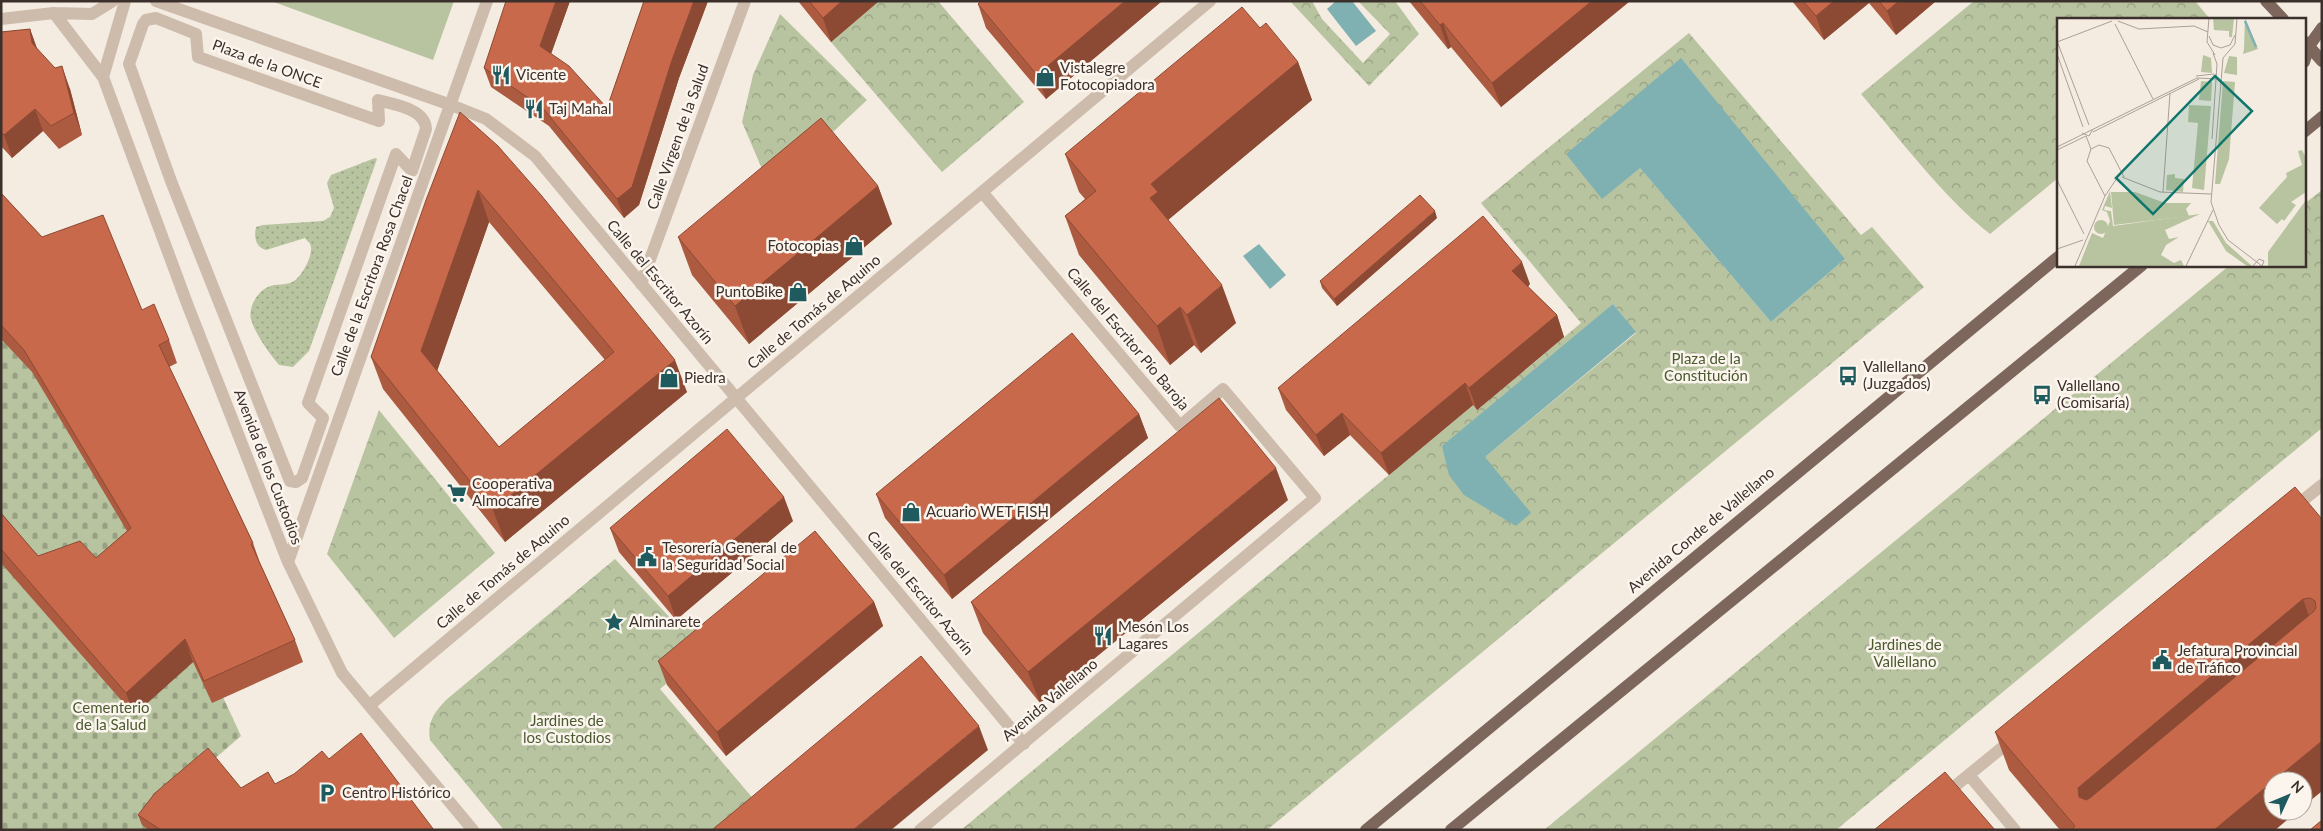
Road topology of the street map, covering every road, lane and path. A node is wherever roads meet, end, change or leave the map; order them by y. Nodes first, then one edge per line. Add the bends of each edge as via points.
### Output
1 (113, 1) edge
2 (125, 1) edge
3 (156, 1) edge
4 (487, 1) edge
5 (745, 1) edge
6 (1210, 1) edge
7 (2266, 1) edge
8 (54, 13) junction
9 (2282, 18) edge
10 (1, 19) edge
11 (2322, 28) edge
12 (2322, 35) edge
13 (2306, 46) edge
14 (2322, 52) edge
15 (2322, 61) edge
16 (103, 76) junction
17 (451, 105) junction
18 (2322, 118) edge
19 (2306, 130) edge
20 (982, 192) junction
21 (2057, 258) edge
22 (2129, 266) edge
23 (2141, 266) edge
24 (641, 284) junction
25 (2100, 300) junction
26 (736, 398) junction
27 (290, 481) joint
28 (2322, 485) edge
29 (1315, 498) joint
30 (2283, 517) edge
31 (288, 562) junction
32 (370, 705) junction
33 (2022, 730) edge
34 (1024, 744) junction
35 (1969, 774) junction
36 (1932, 805) edge
37 (473, 830) edge
38 (920, 830) edge
39 (1366, 830) edge
40 (1451, 830) edge
41 (2015, 830) edge

1 - 8 street via 92,14
2 - 16 street
3 - 17 street, Calle del Escritor Azorín
4 - 17 street, Calle de la Escritora Rosa Chacel
5 - 24 street, Calle Virgen de la Salud
6 - 20 street, Calle de Tomás de Aquino
7 - 9 main road
8 - 10 street
8 - 16 street, Avenida de los Custodios
11 - 13 main road
12 - 13 main road
13 - 14 main road
13 - 15 main road
16 - 31 street, Avenida de los Custodios
17 - 24 street, Calle del Escritor Azorín via 486,119 535,156
17 - 31 street, Calle de la Escritora Rosa Chacel
18 - 19 main road
20 - 26 street, Calle de Tomás de Aquino
20 - 29 street, Calle del Escritor Pío Baroja via 1180,426 1222,389
21 - 39 main road, Avenida Conde de Vallellano
22 - 25 main road
23 - 25 main road
24 - 26 street, Calle del Escritor Azorín
25 - 40 main road
26 - 32 street, Calle de Tomás de Aquino
26 - 34 street, Calle del Escritor Azorín
27 - 27 street, Plaza de la ONCE via 302,478 323,418 308,403 396,154 412,171 426,124 418,113 378,100 379,121 198,57 196,34 151,18 143,24 129,64 171,181
28 - 30 street
29 - 34 street, Avenida Vallellano
31 - 32 street, Avenida de los Custodios via 342,673
32 - 37 street, Avenida de los Custodios
33 - 35 street
34 - 38 street, Avenida Vallellano
35 - 36 street
35 - 41 street

